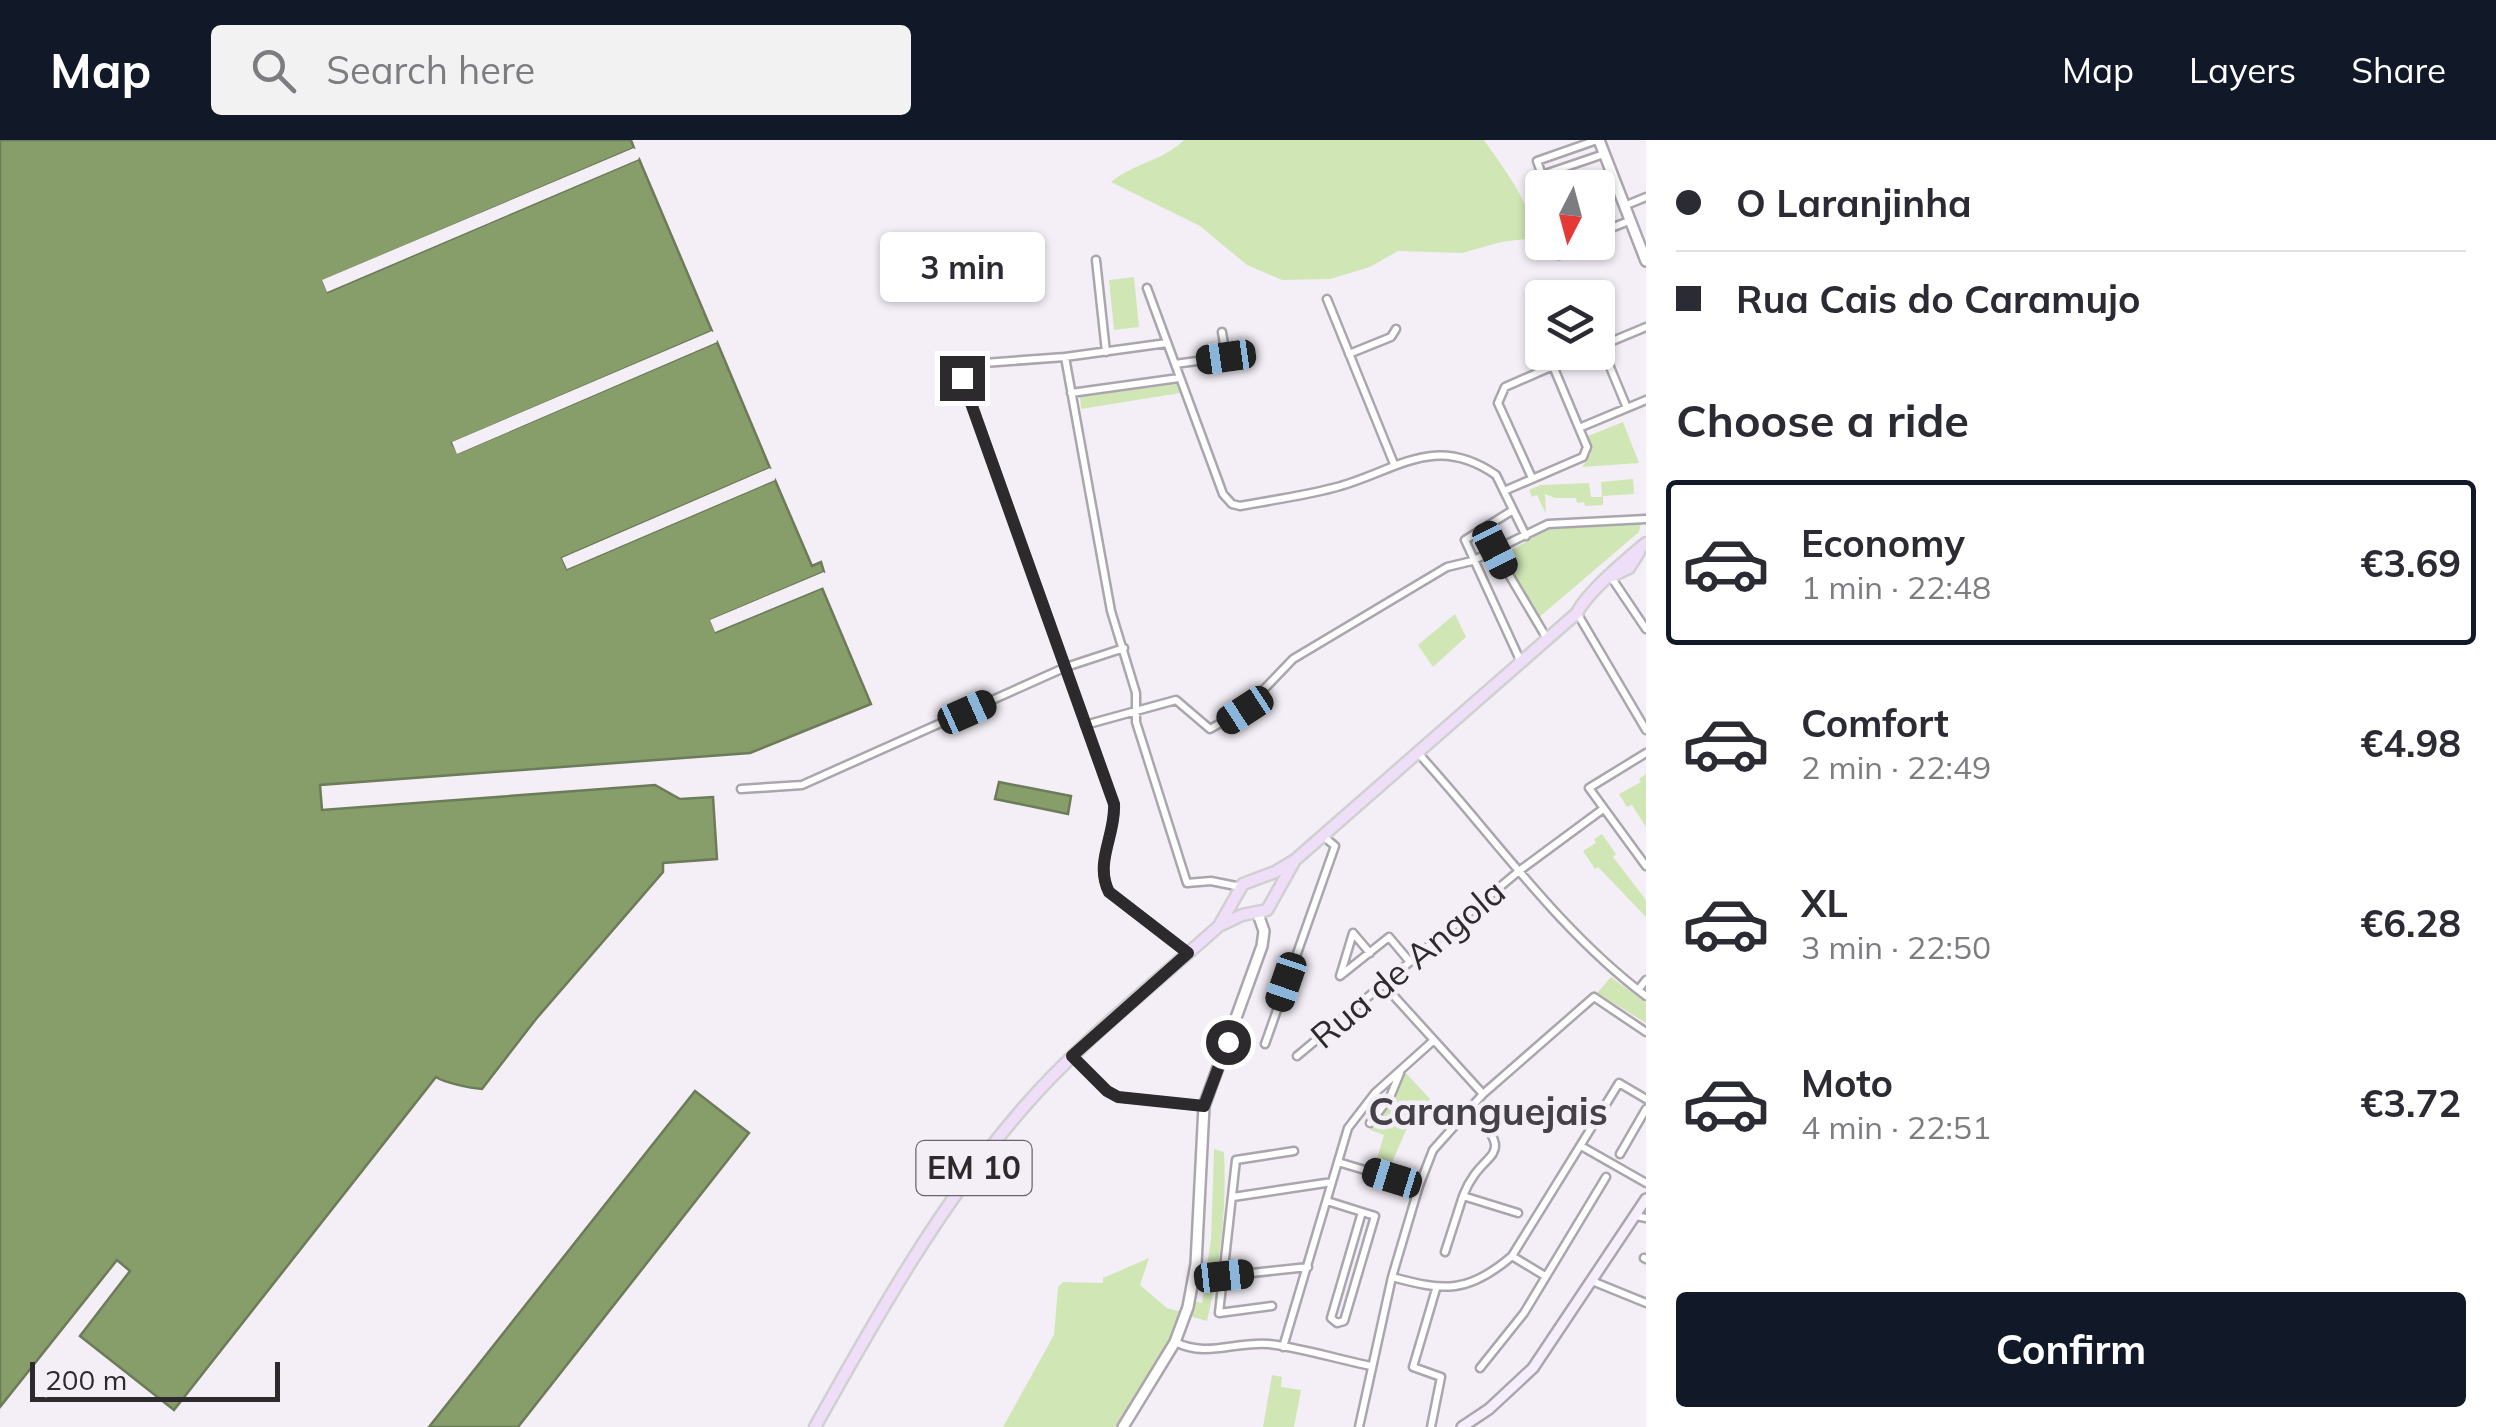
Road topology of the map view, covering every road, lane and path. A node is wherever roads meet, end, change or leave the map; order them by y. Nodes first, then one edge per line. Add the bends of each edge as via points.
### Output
1 (1598, 140) edge
2 (1604, 154) junction
3 (1646, 198) edge
4 (1624, 206) junction
5 (1630, 222) junction
6 (1615, 227) edge
7 (1645, 253) edge
8 (1096, 260) dead end
9 (1147, 288) dead end
10 (1327, 298) dead end
11 (1646, 326) edge
12 (1396, 329) dead end
13 (1222, 332) dead end
14 (1615, 338) edge
15 (1167, 343) junction
16 (1106, 352) junction
17 (1349, 354) junction
18 (1066, 358) junction
19 (1175, 364) junction
20 (1544, 370) edge
21 (1555, 370) edge
22 (1610, 370) edge
23 (1180, 378) junction
24 (1072, 393) junction
25 (1646, 400) edge
26 (1627, 408) junction
27 (1579, 428) junction
28 (1394, 464) junction
29 (1532, 478) junction
30 (1504, 491) junction
31 (1513, 510) junction
32 (1646, 520) edge
33 (1526, 536) junction
34 (1644, 544) edge
35 (1495, 550) junction
36 (1472, 561) junction
37 (1611, 577) junction
38 (1579, 606) junction
39 (1645, 624) edge
40 (1546, 637) junction
41 (1124, 648) junction
42 (1520, 660) junction
43 (1066, 667) junction
44 (1136, 711) junction
45 (1085, 724) junction
46 (1646, 730) edge
47 (1416, 752) junction
48 (1646, 753) edge
49 (740, 789) dead end
50 (1604, 808) junction
51 (1322, 836) junction
52 (1295, 860) junction
53 (1646, 866) edge
54 (1519, 871) junction
55 (1256, 879) junction
56 (1240, 889) junction
57 (1272, 903) junction
58 (1255, 914) junction
59 (1219, 926) junction
60 (1188, 953) junction
61 (1370, 953) junction
62 (1410, 962) junction
63 (1646, 980) edge
64 (1383, 984) junction
65 (1638, 990) junction
66 (1646, 996) edge
67 (1646, 1032) edge
68 (1434, 1040) junction
69 (1264, 1044) dead end
70 (1072, 1056) junction
71 (1296, 1056) dead end
72 (1401, 1070) junction
73 (1483, 1094) junction
74 (1646, 1099) edge
75 (1204, 1106) junction
76 (1471, 1108) junction
77 (1646, 1108) edge
78 (1370, 1123) dead end
79 (1581, 1146) junction
80 (1294, 1152) dead end
81 (1620, 1154) dead end
82 (1338, 1162) junction
83 (1606, 1177) dead end
84 (1332, 1182) junction
85 (1646, 1183) edge
86 (1419, 1186) junction
87 (1463, 1196) junction
88 (1233, 1198) junction
89 (1646, 1199) edge
90 (1327, 1201) junction
91 (1362, 1212) junction
92 (1518, 1213) dead end
93 (1641, 1217) edge
94 (1445, 1252) dead end
95 (1512, 1256) junction
96 (1308, 1267) junction
97 (1224, 1276) junction
98 (1545, 1276) junction
99 (1392, 1278) junction
100 (1592, 1281) junction
101 (1436, 1289) junction
102 (1646, 1302) edge
103 (1272, 1306) dead end
104 (1174, 1342) junction
105 (1283, 1348) junction
106 (1371, 1366) junction
107 (1480, 1368) dead end
108 (1466, 1426) edge
109 (815, 1427) edge
110 (1123, 1427) edge
111 (1359, 1427) edge
112 (1431, 1427) edge

1 - 2 street
1 - 2 street via 1537,162 1542,175
2 - 4 street
3 - 4 street
4 - 5 street
5 - 6 street
5 - 7 street
8 - 16 street
9 - 15 street
10 - 17 street
11 - 14 street
12 - 17 street
13 - 19 street via 1226,357
15 - 16 street
15 - 19 street
16 - 18 street
17 - 28 street
18 - 24 street
18 - 43 street via 962,368
19 - 23 street
20 - 29 street via 1504,387 1498,403
21 - 27 street
22 - 26 street
23 - 24 street
23 - 28 street via 1225,498 1234,506 1336,488
24 - 41 street via 1111,611
25 - 26 street
26 - 27 street
27 - 29 street via 1587,448 1583,457
28 - 30 street via 1448,455 1486,468
29 - 30 street
30 - 31 street
31 - 33 street
31 - 36 street via 1465,540
32 - 33 street via 1548,524
33 - 35 street
34 - 37 main road, EM 10 via 1628,568
35 - 36 street
35 - 40 street
36 - 42 street
36 - 44 street via 1447,567 1293,659 1245,710 1216,728 1210,730 1176,700
37 - 38 main road, EM 10
37 - 39 street
38 - 40 main road, EM 10
38 - 46 street
40 - 42 main road, EM 10
41 - 43 street
41 - 44 street
42 - 47 main road, EM 10
43 - 45 street
43 - 49 street via 802,785
44 - 45 street
44 - 56 street via 1187,883
45 - 60 street via 1114,804 1104,881 1109,892
47 - 51 main road, EM 10
47 - 54 street
48 - 50 street via 1589,788
50 - 53 street
50 - 54 street, Rua de Angola
51 - 52 main road, EM 10
51 - 69 street via 1335,846
52 - 55 main road, EM 10
52 - 57 main road, EM 10
54 - 62 street, Rua de Angola
54 - 65 street
55 - 56 main road, EM 10
55 - 57 main road via 1272,888
56 - 58 main road via 1242,906
56 - 59 main road, EM 10
57 - 58 main road, EM 10
58 - 59 main road, EM 10
58 - 75 street via 1264,930 1262,946
59 - 60 main road, EM 10
60 - 70 main road, EM 10
61 - 61 street via 1355,965 1340,976 1353,933
61 - 62 street via 1388,938
62 - 64 street, Rua de Angola
63 - 65 street
64 - 68 street
64 - 71 street, Rua de Angola
65 - 66 street
67 - 73 street via 1594,997
68 - 72 street
68 - 73 street
70 - 75 street via 1118,1097
70 - 109 main road, EM 10 via 950,1202
72 - 78 street
72 - 82 street via 1348,1128
73 - 76 street
74 - 79 street via 1619,1083
75 - 104 street via 1196,1264
76 - 86 street via 1434,1150
76 - 87 street via 1496,1146
77 - 81 street
79 - 85 street
79 - 95 street
80 - 88 street via 1236,1160
82 - 84 street
82 - 86 street
83 - 98 street
84 - 88 street
84 - 90 street
86 - 99 street
87 - 92 street
87 - 94 street
88 - 97 street
89 - 93 main road
90 - 91 street
90 - 96 street
91 - 91 street via 1331,1318 1337,1323 1344,1321 1375,1216
93 - 100 main road
95 - 98 street
95 - 101 street via 1475,1280
96 - 97 street
96 - 105 street
97 - 103 street via 1219,1313
98 - 107 street
99 - 101 street
99 - 106 street
100 - 102 street
100 - 108 main road via 1533,1368
101 - 112 street via 1414,1366 1440,1377
104 - 105 street via 1206,1351
104 - 110 street
105 - 106 street
106 - 111 street

